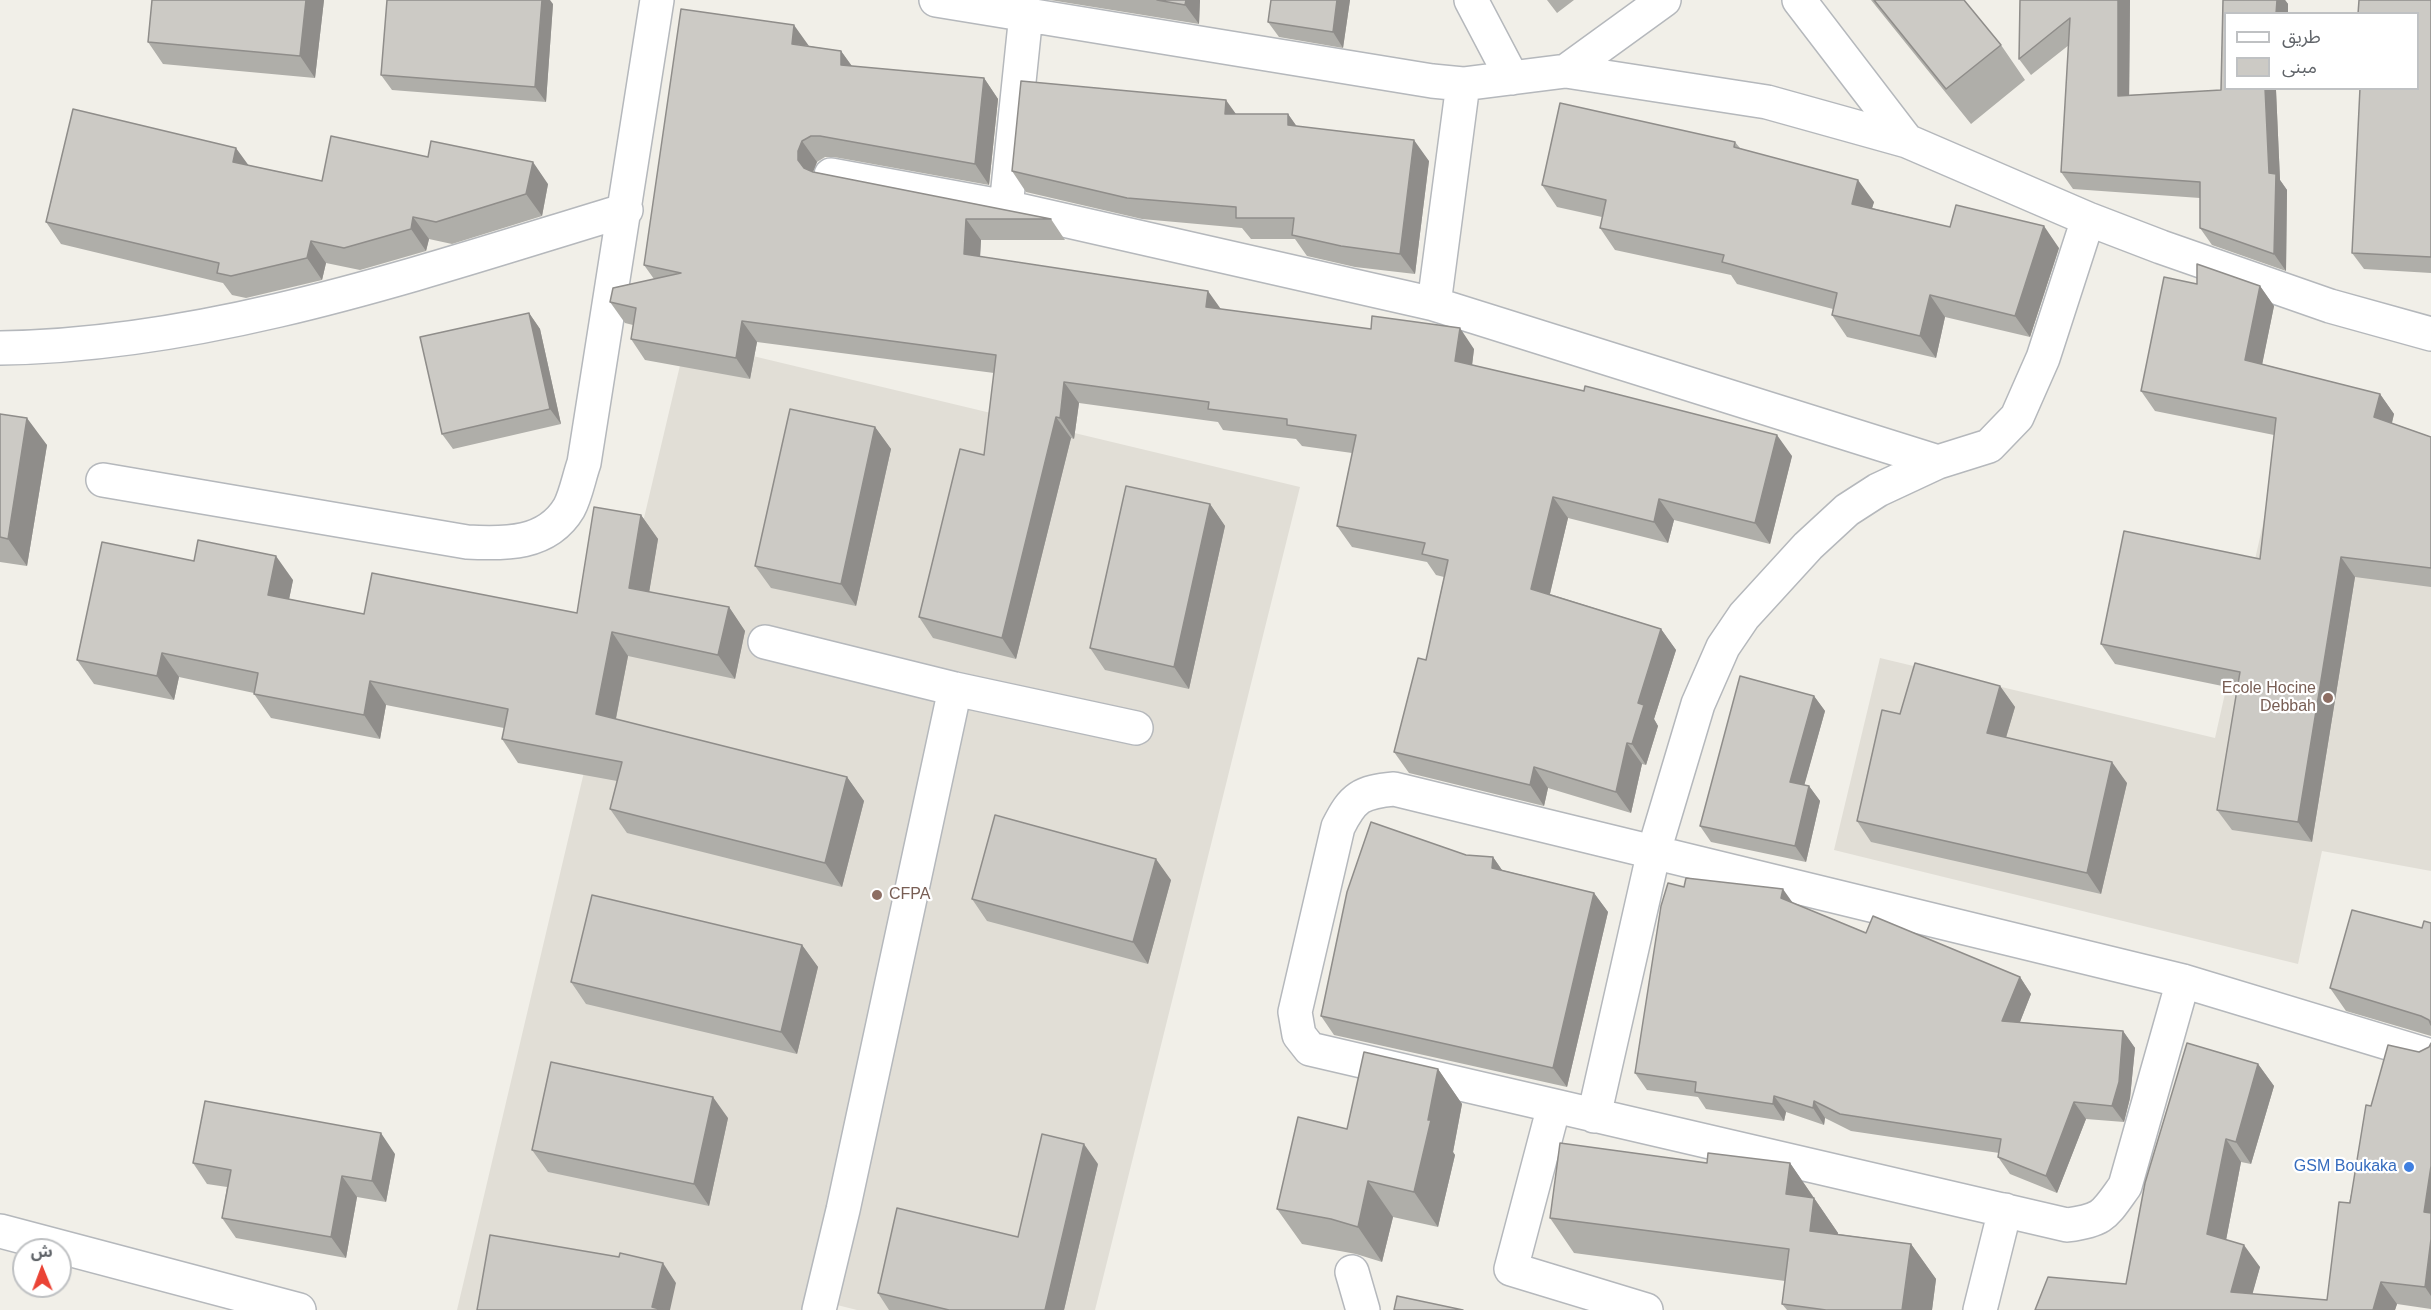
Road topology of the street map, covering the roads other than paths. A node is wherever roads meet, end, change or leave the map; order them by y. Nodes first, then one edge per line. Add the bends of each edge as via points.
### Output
1 (657, 0) edge
2 (936, 0) edge
3 (1471, 0) edge
4 (1664, 0) edge
5 (1799, 0) edge
6 (1026, 14) junction
7 (1566, 71) junction
8 (1512, 78) junction
9 (1463, 84) junction
10 (1907, 141) junction
11 (831, 175) edge
12 (1006, 207) junction
13 (626, 210) junction
14 (2088, 219) junction
15 (1434, 304) junction
16 (2431, 334) edge
17 (0, 348) edge
18 (1938, 462) junction
19 (103, 480) dead end
20 (765, 642) dead end
21 (955, 688) junction
22 (1136, 728) dead end
23 (1654, 851) junction
24 (2183, 981) junction
25 (2431, 1056) edge
26 (1554, 1106) junction
27 (1594, 1116) junction
28 (2005, 1210) junction
29 (0, 1230) edge
30 (1352, 1272) edge
31 (299, 1310) edge
32 (819, 1310) edge
33 (1363, 1310) edge
34 (1646, 1310) edge
35 (1980, 1310) edge

1 - 13 street
2 - 6 street
3 - 8 street
4 - 7 street
5 - 10 street
6 - 9 street
6 - 12 street
7 - 8 street
7 - 10 street via 1767,102
8 - 9 street
9 - 15 street
10 - 14 street
11 - 12 street
12 - 15 street
13 - 17 street via 407,276 238,318 157,335
13 - 19 street via 584,463 569,508 547,532 508,544 467,542
14 - 16 street via 2330,306
14 - 18 street via 2043,358 2017,417 1989,446
15 - 18 street
18 - 23 street via 1878,490 1847,510 1744,616 1724,647 1698,704
20 - 21 street
21 - 22 street
21 - 32 street
23 - 24 street
23 - 26 street via 1394,789 1368,791 1348,806 1338,827 1295,1012 1299,1035 1310,1049
23 - 27 street
24 - 25 street
24 - 28 street via 2125,1186 2108,1209 2093,1222 2067,1225
26 - 27 street
26 - 34 street via 1510,1269
27 - 28 street
28 - 35 street
29 - 31 street
30 - 33 street

